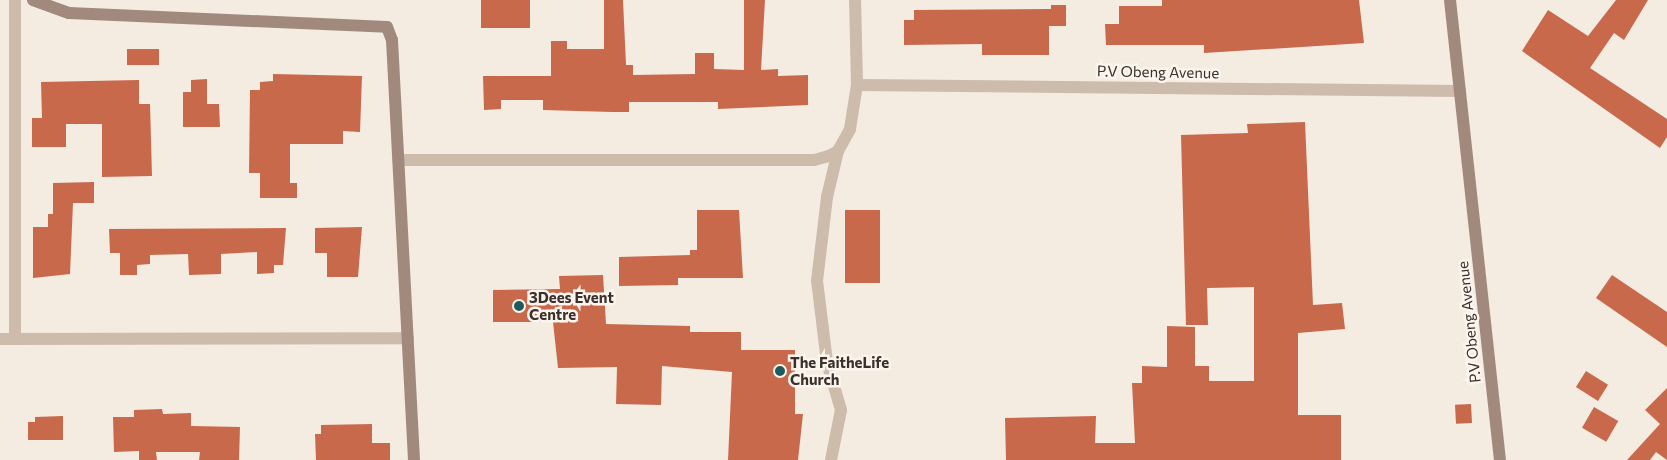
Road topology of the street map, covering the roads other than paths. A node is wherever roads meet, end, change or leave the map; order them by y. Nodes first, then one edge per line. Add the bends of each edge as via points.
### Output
1 (14, 0) edge
2 (33, 0) edge
3 (856, 0) edge
4 (1450, 0) edge
5 (857, 86) junction
6 (1460, 91) junction
7 (838, 151) junction
8 (398, 160) junction
9 (408, 338) junction
10 (0, 339) edge
11 (16, 339) junction
12 (414, 460) edge
13 (832, 460) edge
14 (1500, 460) edge

1 - 11 street
2 - 8 street via 69,13 379,23 387,27 392,40
3 - 5 street
4 - 6 street, P.V Obeng Avenue
5 - 6 street, P.V Obeng Avenue
5 - 7 street via 850,130
6 - 14 street, P.V Obeng Avenue
7 - 8 street via 814,160
7 - 13 street via 826,197 817,281 827,362 841,410
8 - 9 street
9 - 11 street
9 - 12 street
10 - 11 street

